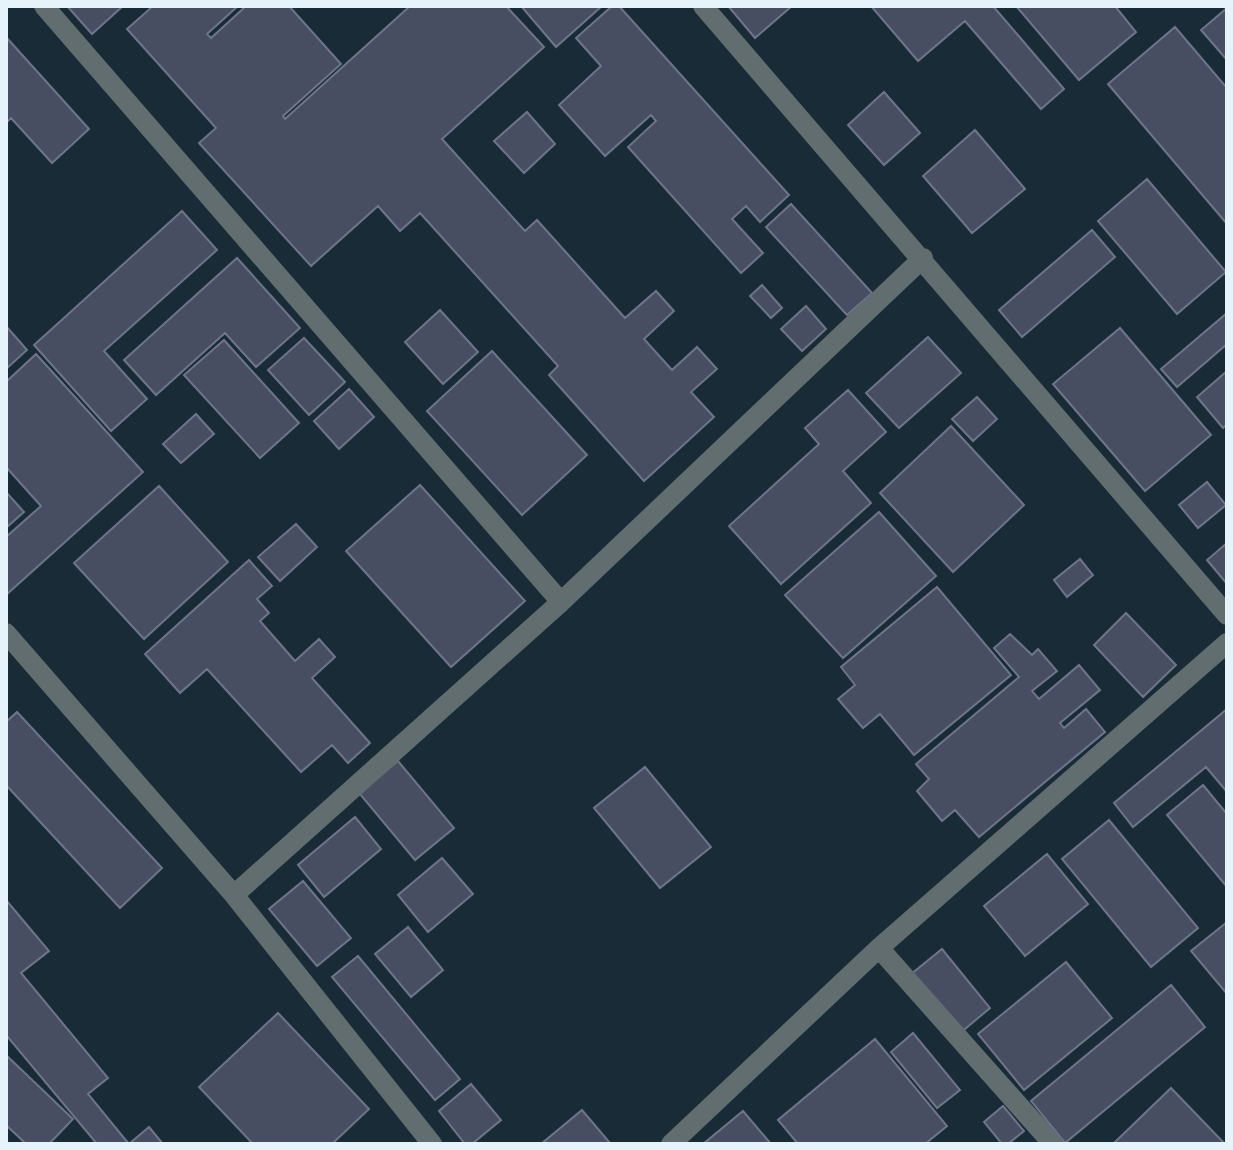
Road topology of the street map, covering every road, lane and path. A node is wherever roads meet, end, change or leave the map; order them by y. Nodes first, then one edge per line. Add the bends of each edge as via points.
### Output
1 (44, 6) edge
2 (703, 6) edge
3 (923, 258) junction
4 (561, 602) junction
5 (1227, 615) edge
6 (6, 633) edge
7 (1227, 643) edge
8 (234, 895) junction
9 (879, 948) junction
10 (432, 1144) edge
11 (671, 1144) edge
12 (1053, 1144) edge

1 - 4 street
2 - 3 street
3 - 4 street
3 - 5 street
4 - 8 street
6 - 8 street
7 - 9 street
8 - 10 street
9 - 11 street
9 - 12 street

